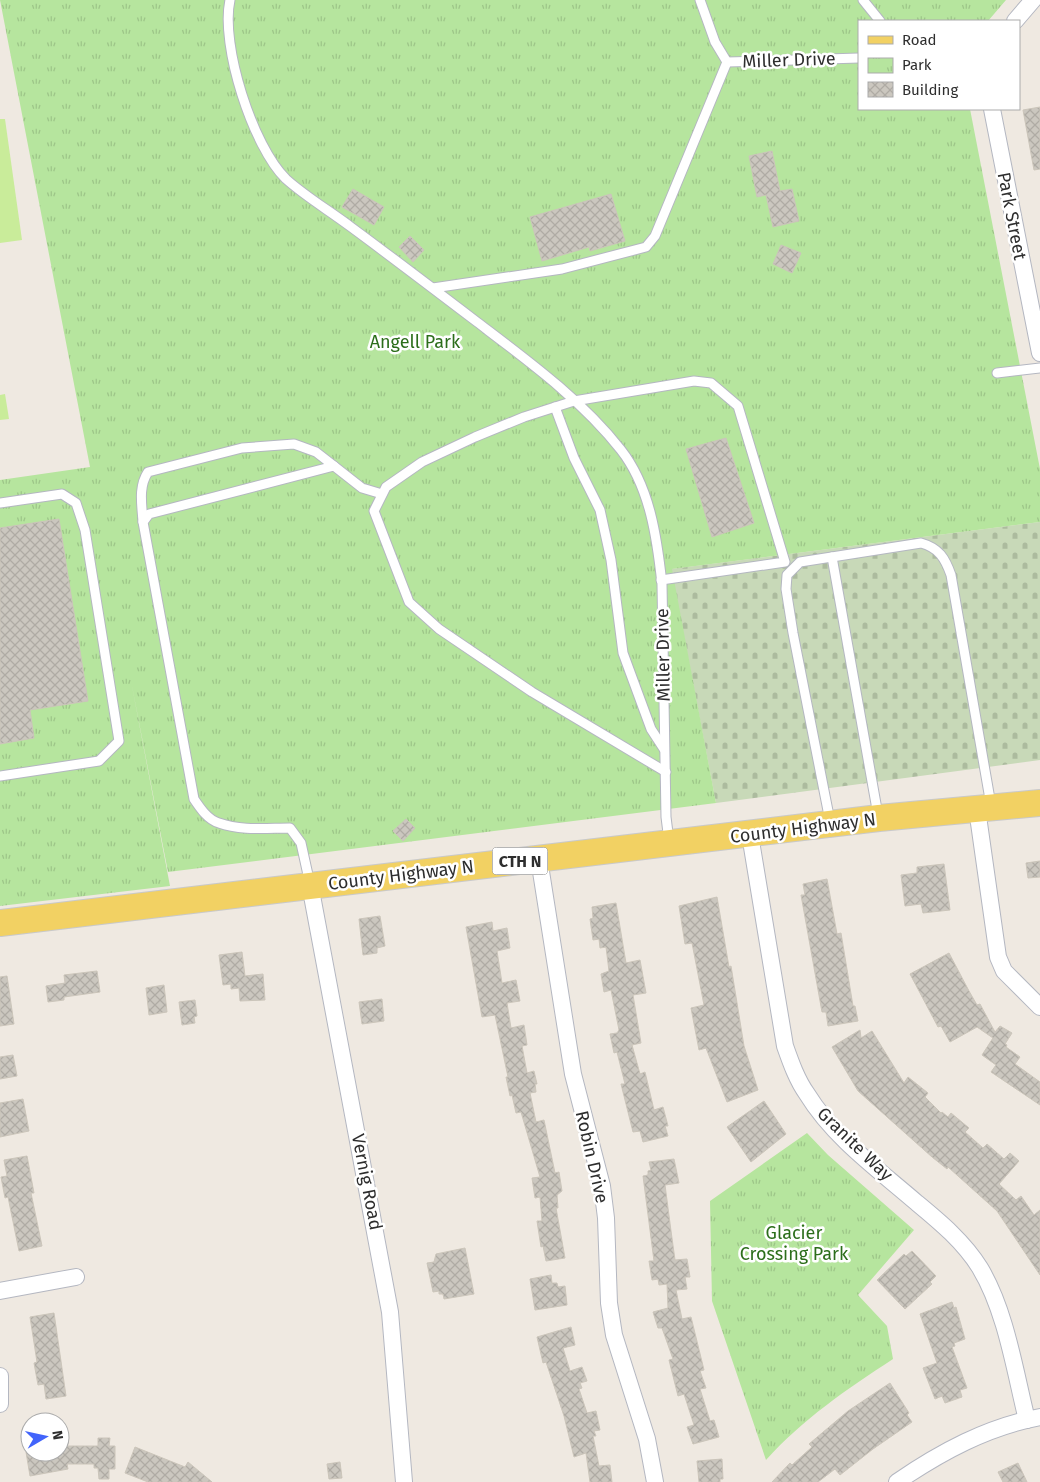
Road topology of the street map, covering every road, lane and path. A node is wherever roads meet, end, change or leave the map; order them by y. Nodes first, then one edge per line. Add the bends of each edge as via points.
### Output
1 (230, 0) edge
2 (700, 0) edge
3 (862, 0) edge
4 (1033, 0) edge
5 (879, 20) edge
6 (1016, 20) edge
7 (858, 58) edge
8 (727, 62) junction
9 (992, 110) edge
10 (433, 288) junction
11 (1040, 353) edge
12 (1040, 368) edge
13 (998, 373) dead end
14 (574, 401) junction
15 (555, 407) junction
16 (334, 466) junction
17 (382, 494) junction
18 (0, 502) edge
19 (143, 522) junction
20 (832, 557) junction
21 (661, 580) junction
22 (665, 749) junction
23 (666, 772) junction
24 (0, 776) edge
25 (1040, 804) edge
26 (984, 808) junction
27 (879, 818) junction
28 (831, 825) junction
29 (750, 835) junction
30 (670, 844) junction
31 (539, 859) junction
32 (310, 885) junction
33 (0, 922) edge
34 (1040, 1007) edge
35 (76, 1277) dead end
36 (0, 1291) edge
37 (0, 1376) edge
38 (0, 1404) edge
39 (1033, 1419) edge
40 (404, 1482) edge
41 (655, 1482) edge
42 (897, 1482) edge

1 - 10 lane, Miller Drive via 227,13 245,104 257,138 274,163 308,196
2 - 8 lane, Miller Drive via 715,42
3 - 5 lane
4 - 6 street
7 - 8 lane, Miller Drive
8 - 10 lane via 655,236 646,247 562,269
9 - 11 street, Park Street
10 - 14 lane, Miller Drive via 523,356
12 - 13 lane
14 - 15 lane
14 - 21 lane, Miller Drive via 621,450 642,486 660,558
14 - 21 lane via 694,381 711,383 738,406 785,562
15 - 17 lane via 475,437 422,462 386,487
15 - 22 lane via 574,458 600,510 611,560 623,653 651,729
16 - 17 lane via 362,488
16 - 19 lane via 149,514
16 - 19 lane via 316,452 294,444 242,448 148,472 141,493
17 - 23 lane via 374,510 410,602 439,629 532,692
18 - 24 lane via 62,494 76,503 85,530 119,741 99,761
19 - 32 lane via 194,799 204,814 218,823 248,828 290,828 301,843
20 - 26 lane via 921,543 939,550 951,575
20 - 27 lane
20 - 28 lane via 800,562 787,575 786,589
21 - 22 lane, Miller Drive
22 - 23 lane, Miller Drive
23 - 30 lane, Miller Drive
25 - 26 main road, County Highway N / CTH N
26 - 27 main road, County Highway N / CTH N
26 - 34 street via 998,957 1004,971
27 - 28 main road, County Highway N / CTH N
28 - 29 main road, County Highway N / CTH N
29 - 30 main road, County Highway N / CTH N
29 - 39 street, Granite Way via 785,1046 795,1072 806,1094 835,1130 943,1225 980,1269 1001,1318
30 - 31 main road, County Highway N / CTH N
31 - 32 main road, County Highway N / CTH N
31 - 41 street, Robin Drive via 573,1074 602,1186 614,1335 647,1439
32 - 33 main road, County Highway N / CTH N
32 - 40 street, Vernig Road via 390,1312
35 - 36 street
37 - 38 street
39 - 42 street via 1008,1424 956,1446

